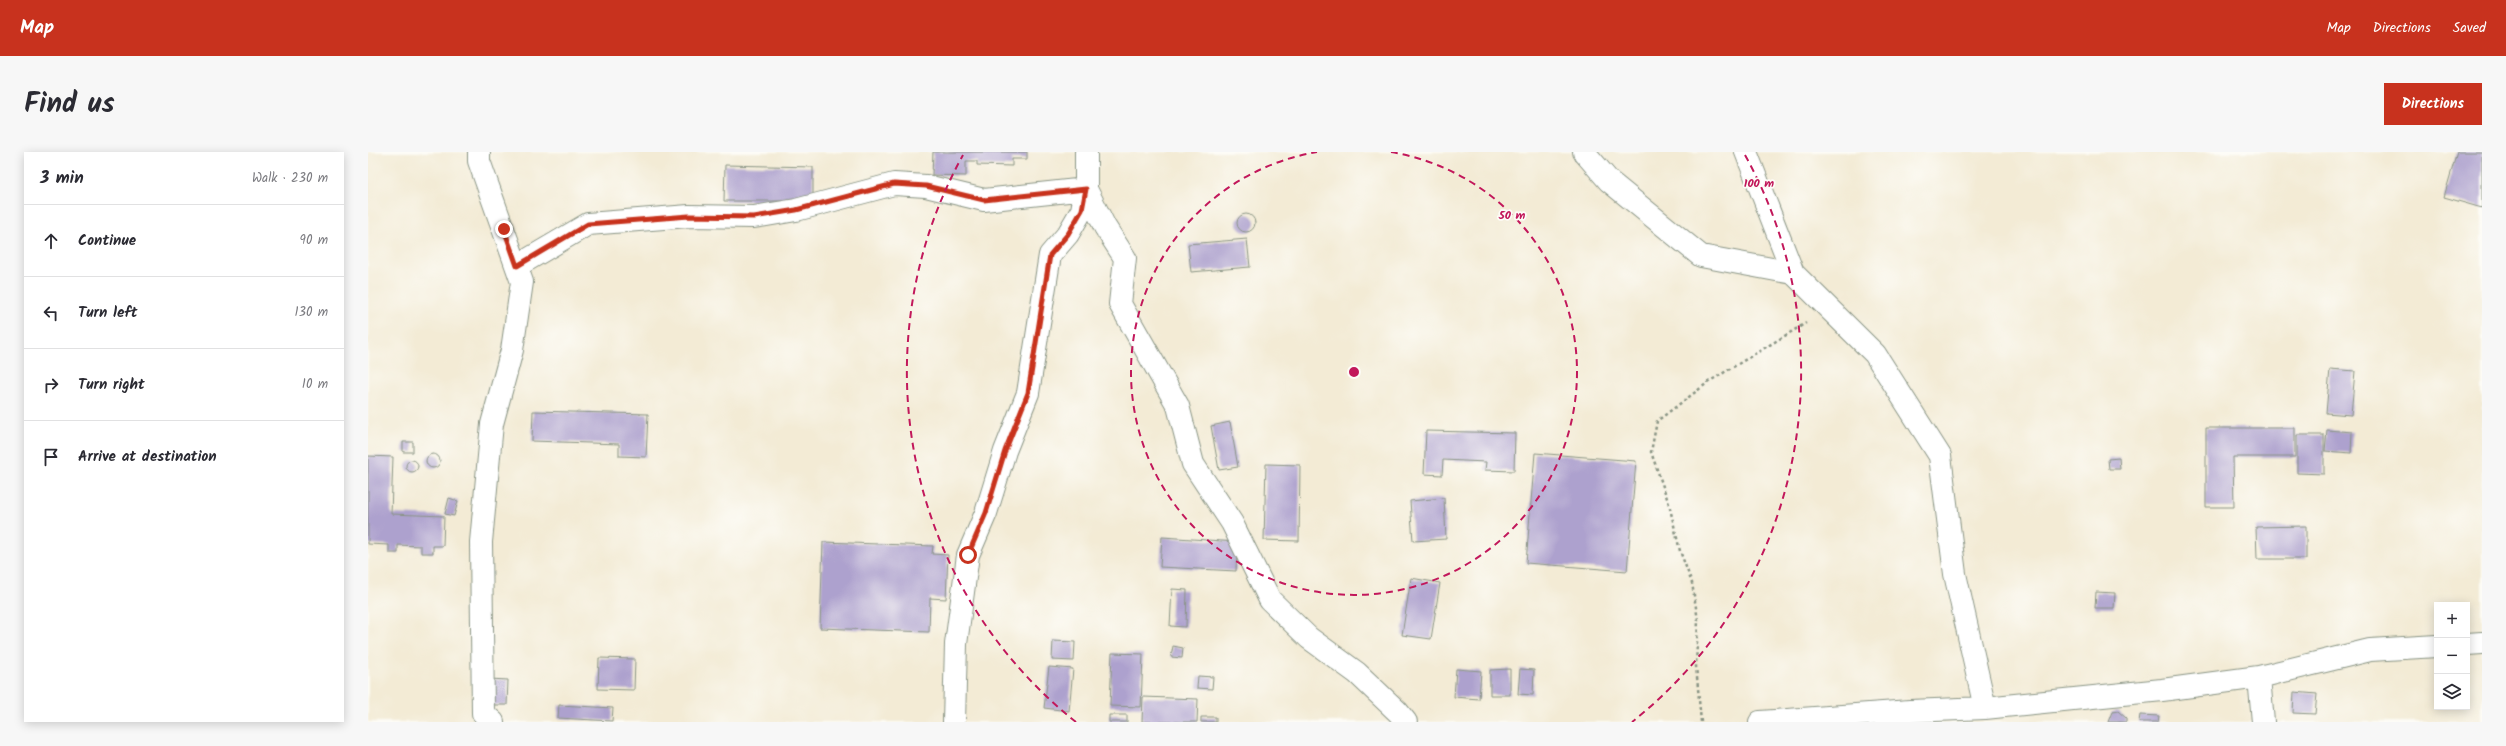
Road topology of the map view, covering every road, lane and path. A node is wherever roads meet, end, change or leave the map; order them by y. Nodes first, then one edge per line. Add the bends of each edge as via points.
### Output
1 (479, 152) edge
2 (1086, 152) edge
3 (1584, 152) edge
4 (1746, 152) edge
5 (1086, 189) junction
6 (517, 266) junction
7 (1793, 273) junction
8 (1828, 308) junction
9 (2482, 643) edge
10 (2470, 644) edge
11 (2434, 646) edge
12 (2259, 677) junction
13 (1985, 708) junction
14 (493, 722) edge
15 (954, 722) edge
16 (1406, 722) edge
17 (1701, 722) edge
18 (1760, 722) edge
19 (2263, 722) edge

1 - 6 street via 479,161
2 - 5 street
3 - 7 street via 1609,181 1701,256
4 - 7 street
5 - 6 street via 984,200 926,186 894,184 796,210 754,217 689,216 588,224
5 - 15 street via 1082,210 1068,234 1050,255 1028,393 1005,451 986,513 968,555 956,644
5 - 16 street via 1105,227 1125,258 1120,304 1178,406 1193,464 1232,523 1270,600 1309,638 1357,673
6 - 14 street via 522,282 512,350 492,424 481,542 483,713
7 - 8 street
8 - 13 street via 1875,354 1940,456 1955,574
8 - 17 path via 1710,381 1657,421 1651,452 1692,583 1698,620 1696,666
9 - 10 street
11 - 12 street via 2370,650
12 - 13 street via 2162,690
12 - 19 street
13 - 18 street

